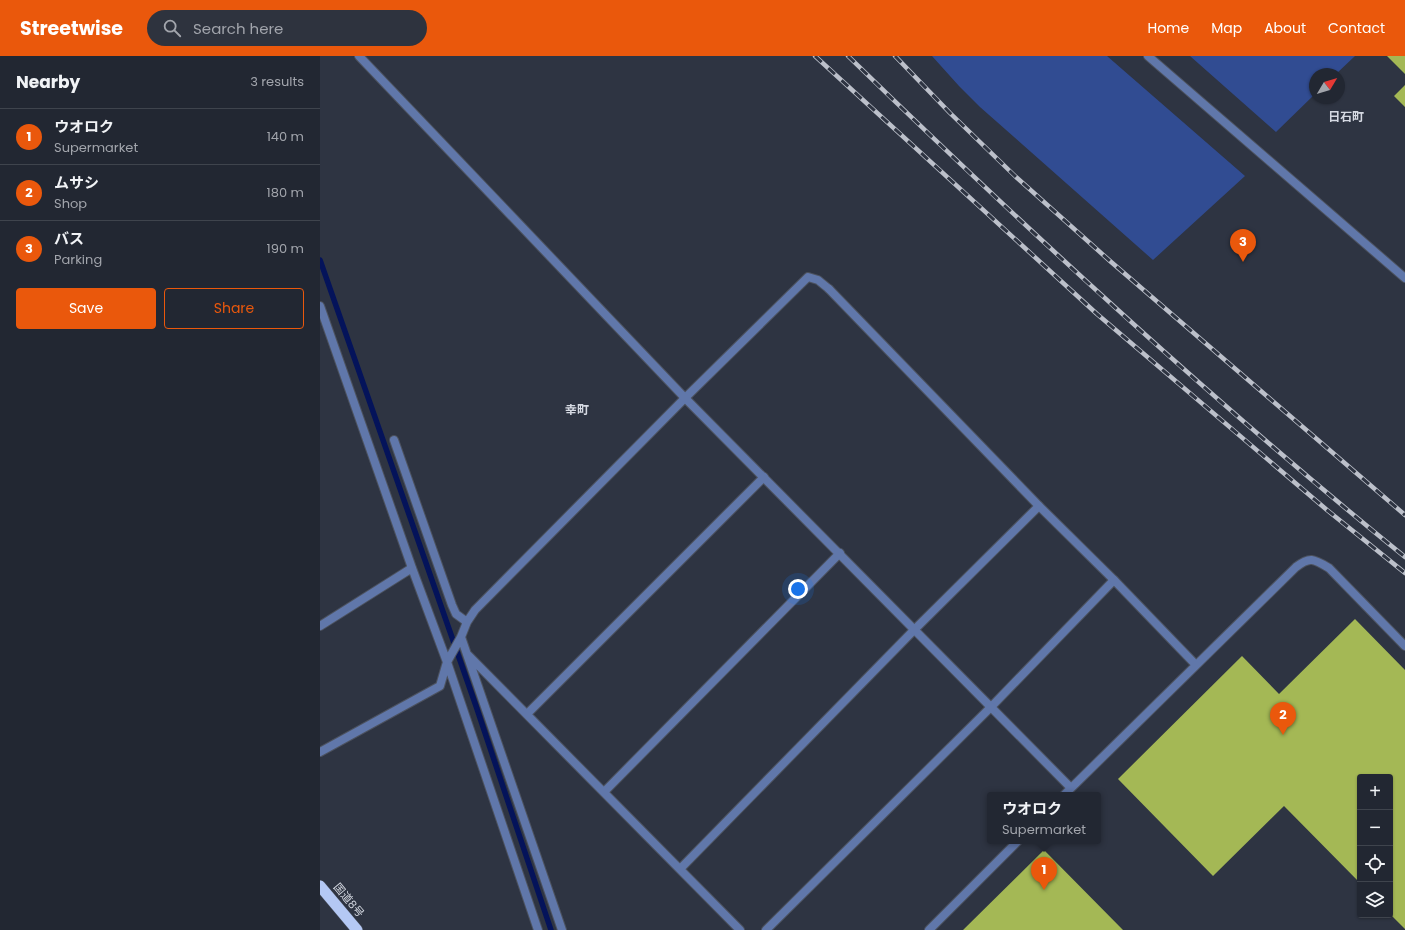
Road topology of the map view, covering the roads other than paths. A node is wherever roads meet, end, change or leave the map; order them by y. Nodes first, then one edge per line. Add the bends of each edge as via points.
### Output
1 (359, 56) edge
2 (1148, 56) edge
3 (1405, 278) edge
4 (320, 306) edge
5 (685, 398) junction
6 (394, 440) dead end
7 (764, 477) junction
8 (1039, 506) junction
9 (840, 553) junction
10 (412, 568) junction
11 (1114, 580) junction
12 (467, 622) junction
13 (320, 626) edge
14 (914, 630) junction
15 (460, 639) junction
16 (1405, 646) edge
17 (468, 655) junction
18 (448, 661) junction
19 (1196, 665) junction
20 (990, 707) junction
21 (527, 714) junction
22 (320, 752) edge
23 (1071, 788) junction
24 (604, 792) junction
25 (1067, 792) edge
26 (1015, 844) edge
27 (680, 869) junction
28 (320, 886) edge
29 (357, 930) edge
30 (538, 930) edge
31 (562, 930) edge
32 (740, 930) edge
33 (766, 930) edge
34 (929, 930) edge

1 - 5 street
2 - 3 street
4 - 10 street
5 - 7 street
5 - 8 street via 808,277 818,280
5 - 12 street via 475,610
6 - 12 street via 452,605 456,614
7 - 9 street
7 - 21 street
8 - 11 street
8 - 14 street
9 - 14 street
9 - 24 street
10 - 13 street
10 - 18 street
11 - 19 street
11 - 20 street
12 - 15 street
14 - 20 street
14 - 27 street
15 - 17 street
15 - 18 street
16 - 19 street via 1329,568 1309,559 1296,567
17 - 21 street
17 - 31 street
18 - 22 street via 440,686
18 - 30 street
19 - 23 street
20 - 23 street
20 - 33 street
21 - 24 street
23 - 25 street
24 - 27 street
26 - 34 street
27 - 32 street
28 - 29 highway, 国道8号

